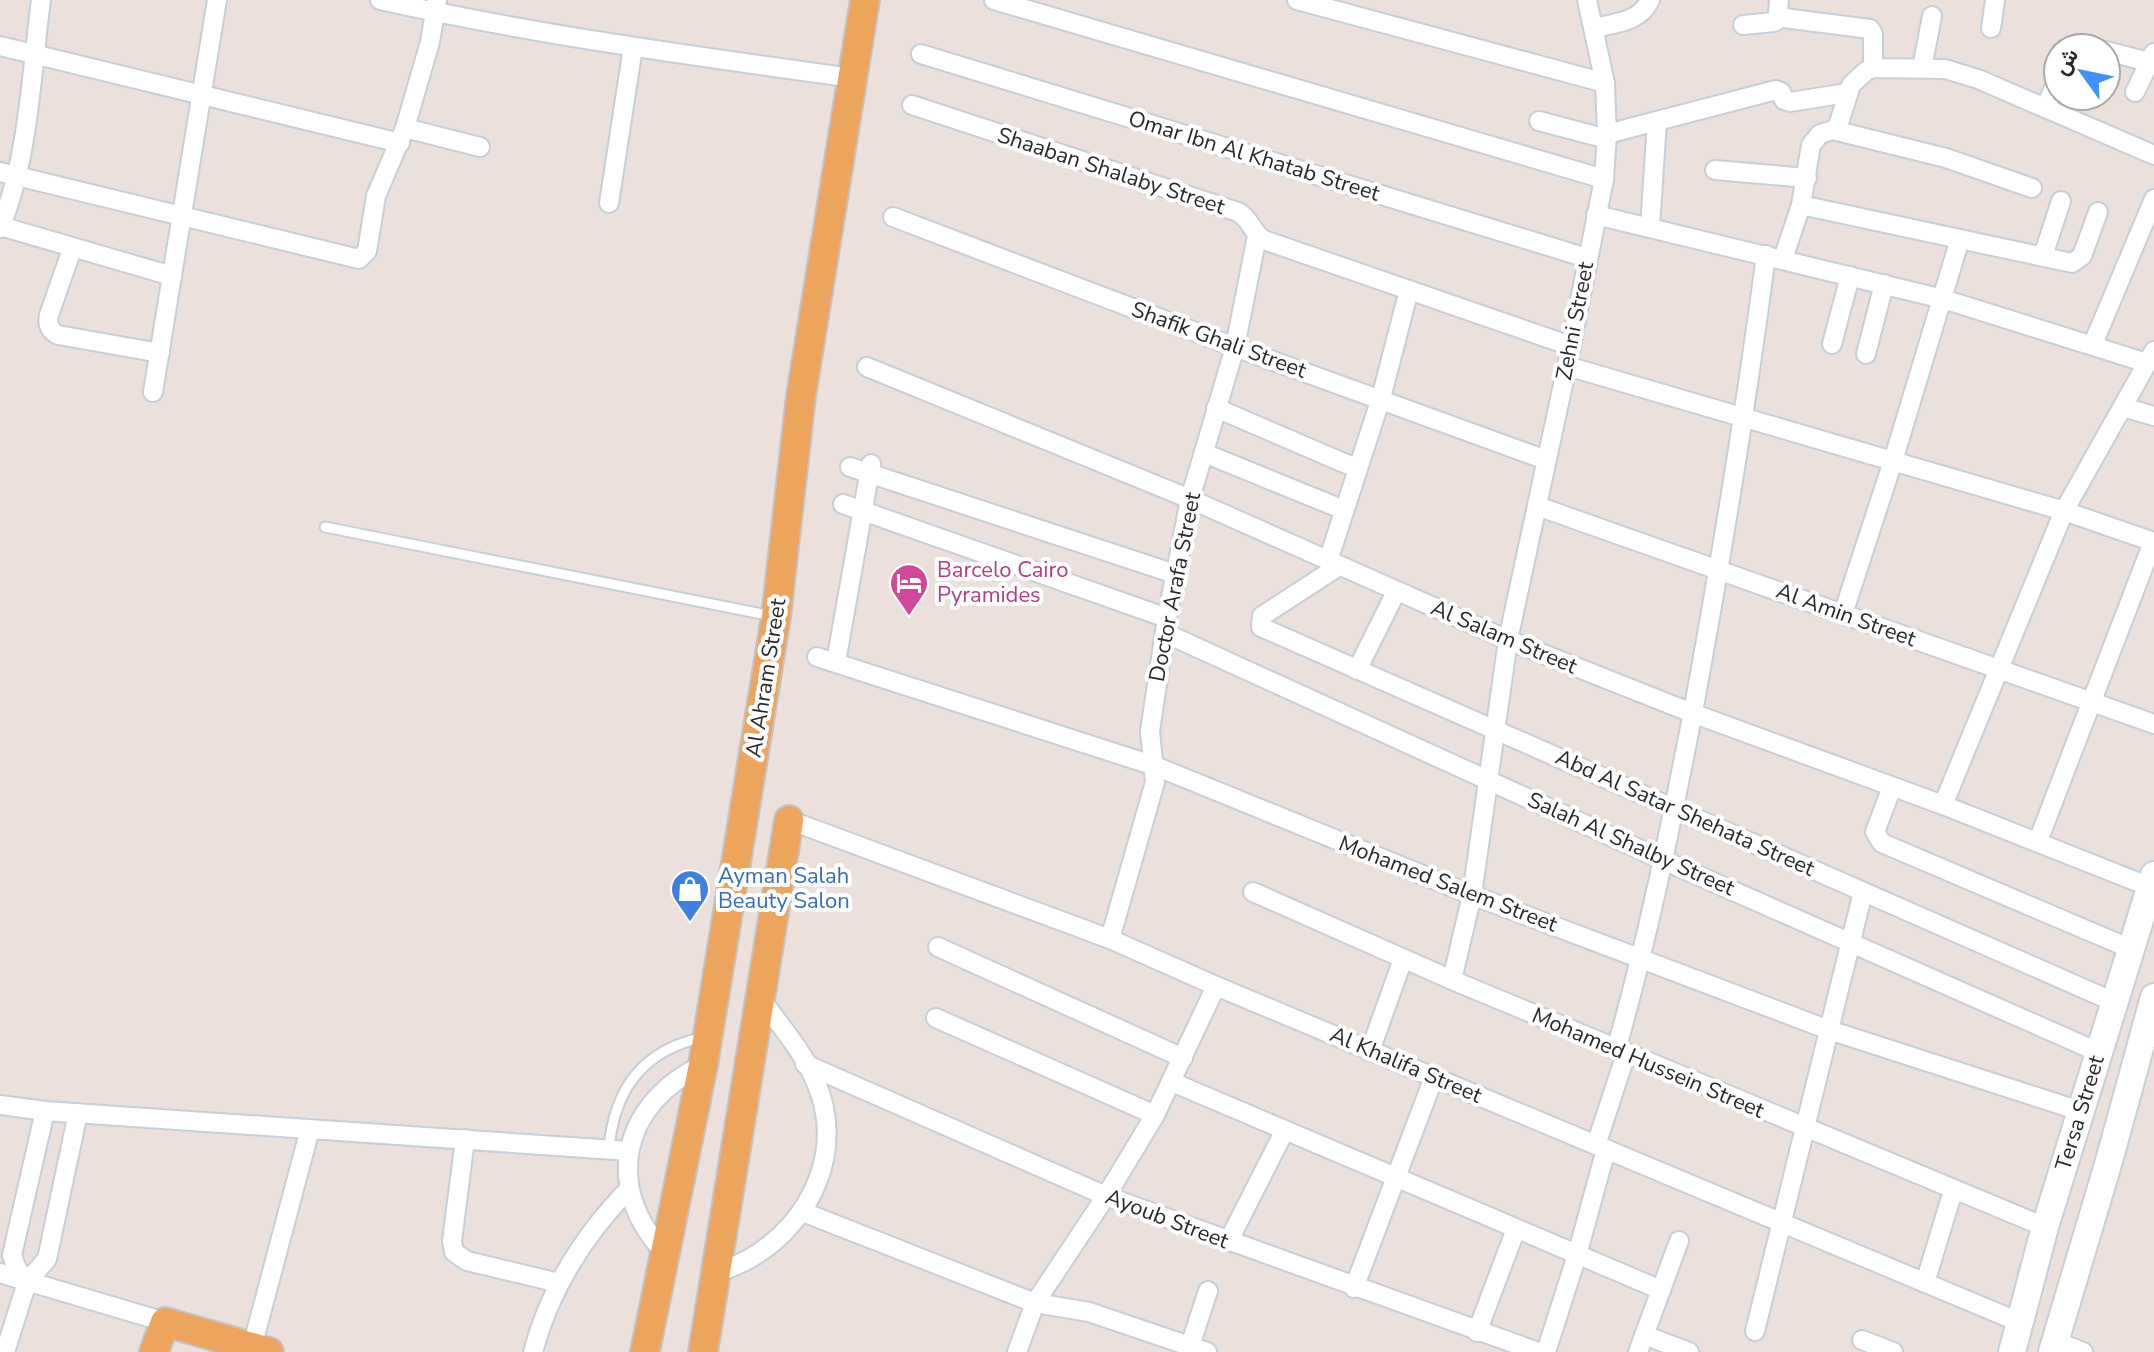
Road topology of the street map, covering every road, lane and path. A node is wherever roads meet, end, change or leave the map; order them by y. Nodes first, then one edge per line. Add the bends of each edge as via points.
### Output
1 (41, 0) edge
2 (217, 0) edge
3 (380, 0) edge
4 (865, 0) edge
5 (994, 0) edge
6 (1297, 0) edge
7 (1587, 0) edge
8 (1650, 0) edge
9 (1995, 0) edge
10 (436, 6) edge
11 (1780, 9) edge
12 (1932, 16) dead end
13 (1743, 25) dead end
14 (1594, 28) junction
15 (1991, 28) dead end
16 (0, 46) edge
17 (633, 47) junction
18 (2122, 53) edge
19 (34, 54) junction
20 (921, 54) dead end
21 (2152, 58) edge
22 (1873, 68) junction
23 (1922, 68) junction
24 (852, 78) junction
25 (1605, 83) junction
26 (2135, 92) dead end
27 (1847, 93) junction
28 (202, 95) junction
29 (912, 105) dead end
30 (2042, 107) edge
31 (2054, 112) edge
32 (1539, 121) dead end
33 (1657, 121) junction
34 (1833, 130) junction
35 (402, 136) junction
36 (1607, 136) junction
37 (480, 147) dead end
38 (2154, 155) edge
39 (1715, 170) dead end
40 (8, 174) edge
41 (1807, 178) junction
42 (1604, 179) junction
43 (2032, 188) dead end
44 (2154, 199) edge
45 (2061, 201) dead end
46 (609, 203) dead end
47 (1801, 205) junction
48 (2098, 212) dead end
49 (1596, 215) junction
50 (182, 217) junction
51 (893, 217) dead end
52 (0, 227) edge
53 (1650, 228) junction
54 (1257, 236) junction
55 (1960, 239) junction
56 (72, 249) junction
57 (2043, 256) junction
58 (1774, 257) junction
59 (1587, 258) junction
60 (172, 276) junction
61 (1850, 276) junction
62 (1884, 284) junction
63 (1409, 290) junction
64 (1943, 299) junction
65 (1832, 344) dead end
66 (2093, 344) junction
67 (1571, 346) junction
68 (1235, 347) junction
69 (160, 353) junction
70 (1866, 354) dead end
71 (2150, 357) edge
72 (1567, 366) junction
73 (867, 367) dead end
74 (153, 392) dead end
75 (1381, 398) junction
76 (2123, 407) junction
77 (1216, 408) junction
78 (1745, 416) junction
79 (2154, 416) edge
80 (1204, 453) junction
81 (1546, 460) junction
82 (1893, 461) junction
83 (850, 467) dead end
84 (870, 469) junction
85 (1358, 469) junction
86 (1190, 499) junction
87 (1537, 506) junction
88 (852, 507) junction
89 (1344, 510) junction
90 (2064, 511) junction
91 (325, 527) dead end
92 (2154, 542) edge
93 (1334, 564) junction
94 (1719, 570) junction
95 (1175, 574) junction
96 (1396, 592) junction
97 (1843, 614) junction
98 (776, 617) junction
99 (1166, 625) junction
100 (1508, 640) junction
101 (817, 657) dead end
102 (836, 662) junction
103 (1999, 669) junction
104 (1357, 670) junction
105 (2092, 701) junction
106 (1692, 713) junction
107 (2154, 724) edge
108 (1494, 728) junction
109 (1155, 766) junction
110 (1487, 778) junction
111 (1892, 787) junction
112 (1943, 805) junction
113 (1674, 809) junction
114 (789, 820) joint
115 (2038, 841) junction
116 (1663, 860) junction
117 (2152, 881) edge
118 (1253, 892) dead end
119 (1863, 892) junction
120 (1472, 895) junction
121 (1110, 939) junction
122 (1851, 941) junction
123 (938, 947) dead end
124 (2131, 949) junction
125 (1403, 959) junction
126 (1643, 959) junction
127 (1452, 980) junction
128 (1216, 986) junction
129 (2154, 997) edge
130 (760, 998) junction
131 (2114, 1002) junction
132 (936, 1018) dead end
133 (2149, 1028) edge
134 (1829, 1030) junction
135 (708, 1036) junction
136 (1370, 1051) junction
137 (1621, 1052) junction
138 (2098, 1052) junction
139 (1183, 1058) junction
140 (805, 1064) junction
141 (703, 1065) junction
142 (1434, 1077) junction
143 (1172, 1082) junction
144 (0, 1105) edge
145 (45, 1111) junction
146 (2080, 1111) junction
147 (78, 1113) junction
148 (1155, 1115) junction
149 (310, 1129) junction
150 (1805, 1129) junction
151 (1285, 1130) junction
152 (465, 1139) junction
153 (1601, 1147) junction
154 (609, 1149) junction
155 (629, 1151) junction
156 (2067, 1153) junction
157 (2109, 1161) junction
158 (1396, 1178) junction
159 (629, 1189) junction
160 (1953, 1191) junction
161 (1106, 1196) junction
162 (803, 1212) junction
163 (1781, 1223) junction
164 (2045, 1227) junction
165 (1516, 1229) junction
166 (1679, 1241) dead end
167 (1228, 1242) junction
168 (665, 1253) junction
169 (1577, 1255) junction
170 (0, 1273) edge
171 (715, 1275) junction
172 (27, 1282) junction
173 (559, 1283) junction
174 (1925, 1283) junction
175 (1354, 1288) junction
176 (1661, 1290) junction
177 (1208, 1291) dead end
178 (2027, 1291) junction
179 (2068, 1294) junction
180 (1035, 1303) junction
181 (165, 1322) junction
182 (2019, 1322) junction
183 (1755, 1331) dead end
184 (1477, 1332) junction
185 (1862, 1340) dead end
186 (214, 1344) edge
187 (1641, 1344) edge
188 (2054, 1346) edge
189 (261, 1350) edge
190 (1195, 1350) edge
191 (5, 1352) edge
192 (154, 1352) edge
193 (533, 1352) edge
194 (645, 1352) edge
195 (703, 1352) edge
196 (1017, 1352) edge
197 (1538, 1352) edge
198 (1546, 1352) edge
199 (1689, 1352) edge
200 (1893, 1352) edge
201 (2012, 1352) edge
202 (2083, 1352) edge

1 - 19 street
2 - 28 street
3 - 10 street
4 - 24 main road, Al Ahram Street
5 - 42 street
6 - 25 street
7 - 14 street, Zehni Street
8 - 14 street via 1632,19
9 - 15 street
10 - 17 street
10 - 35 street
11 - 13 street via 1765,24
11 - 22 street via 1870,29
12 - 23 street
14 - 25 street, Zehni Street
16 - 19 street
17 - 24 street
17 - 46 street
18 - 21 street
19 - 28 street
19 - 40 street
20 - 59 street, Omar Ibn Al Khatab Street
21 - 26 street
22 - 23 street
22 - 27 street
23 - 30 street via 1963,73
24 - 98 main road, Al Ahram Street via 801,396
25 - 36 street, Zehni Street
27 - 33 street via 1790,102 1776,90
27 - 34 street
28 - 35 street
28 - 50 street
29 - 54 street, Shaaban Shalaby Street via 1238,212
31 - 38 street
32 - 36 street
33 - 36 street
33 - 53 street
34 - 41 street via 1811,145
34 - 43 street via 1946,158
35 - 37 street
35 - 50 street via 376,196 365,255 354,260
36 - 42 street, Zehni Street
39 - 41 street
40 - 50 street
40 - 52 street
41 - 47 street
42 - 49 street, Zehni Street
44 - 66 street
45 - 57 street
47 - 55 street
47 - 58 street
48 - 57 street via 2078,261
49 - 53 street
49 - 59 street, Zehni Street
50 - 60 street
51 - 68 street, Shafik Ghali Street
52 - 56 street
53 - 58 street
54 - 63 street, Shaaban Shalaby Street
54 - 68 street, Doctor Arafa Street
55 - 57 street
55 - 64 street
56 - 60 street
56 - 69 street via 49,315 50,330
58 - 61 street
58 - 78 street
59 - 67 street, Zehni Street
60 - 69 street
61 - 62 street
61 - 65 street
62 - 64 street
62 - 70 street
63 - 67 street, Shaaban Shalaby Street
63 - 75 street
64 - 66 street
64 - 82 street
66 - 71 street
67 - 72 street, Zehni Street
68 - 75 street, Shafik Ghali Street
68 - 77 street, Doctor Arafa Street
69 - 74 street
71 - 76 street
72 - 78 street
72 - 81 street, Zehni Street
73 - 86 street, Al Salam Street
75 - 81 street, Shafik Ghali Street
75 - 85 street
76 - 79 street
76 - 90 street
77 - 80 street, Doctor Arafa Street
77 - 85 street
78 - 82 street
78 - 94 street
80 - 86 street, Doctor Arafa Street
80 - 89 street
81 - 87 street, Zehni Street
82 - 90 street
82 - 97 street
83 - 84 street
84 - 88 street
84 - 95 street
85 - 89 street
86 - 93 street, Al Salam Street
86 - 95 street, Doctor Arafa Street
87 - 94 street, Al Amin Street
87 - 100 street, Zehni Street
88 - 99 street, Salah Al Shalby Street
88 - 102 street
89 - 93 street
90 - 92 street
90 - 103 street
91 - 98 lane
92 - 105 street
93 - 96 street, Al Salam Street
93 - 104 street, Abd Al Satar Shehata Street via 1259,622 1264,630
94 - 97 street, Al Amin Street
94 - 106 street
95 - 99 street, Doctor Arafa Street
96 - 100 street, Al Salam Street
96 - 104 street
97 - 103 street, Al Amin Street
98 - 135 main road, Al Ahram Street
99 - 109 street, Doctor Arafa Street via 1150,731
99 - 110 street, Salah Al Shalby Street
100 - 106 street, Al Salam Street
100 - 108 street, Zehni Street
101 - 102 street, Mohamed Salem Street
102 - 109 street, Mohamed Salem Street
103 - 105 street, Al Amin Street
103 - 112 street
104 - 108 street, Abd Al Satar Shehata Street
105 - 107 street, Al Amin Street
105 - 115 street
106 - 111 street, Al Salam Street
106 - 113 street
108 - 110 street, Zehni Street
108 - 113 street, Abd Al Satar Shehata Street
109 - 120 street, Mohamed Salem Street
109 - 121 street, Doctor Arafa Street via 1155,782
110 - 116 street, Salah Al Shalby Street
110 - 120 street, Zehni Street
111 - 112 street, Al Salam Street
111 - 124 street via 1875,832 1882,843
112 - 115 street, Al Salam Street
113 - 116 street
113 - 119 street, Abd Al Satar Shehata Street
114 - 121 street, Al Khalifa Street
114 - 130 main road
115 - 117 street, Al Salam Street
116 - 122 street, Salah Al Shalby Street
116 - 126 street
117 - 124 main road, Tersa Street
118 - 125 street, Mohamed Hussein Street
119 - 122 street
119 - 131 street, Abd Al Satar Shehata Street
120 - 126 street, Mohamed Salem Street
120 - 127 street, Zehni Street
121 - 128 street, Al Khalifa Street
122 - 134 street
122 - 138 street, Salah Al Shalby Street
123 - 139 street
124 - 131 main road, Tersa Street
125 - 127 street, Mohamed Hussein Street
125 - 136 street
126 - 134 street, Mohamed Salem Street
126 - 137 street
127 - 137 street, Mohamed Hussein Street
128 - 136 street, Al Khalifa Street
128 - 139 street
129 - 133 main road, Tersa Street
130 - 140 street
130 - 171 main road
131 - 138 main road, Tersa Street
132 - 148 street
133 - 157 main road, Tersa Street
134 - 146 street, Mohamed Salem Street
134 - 150 street
135 - 141 main road, Al Ahram Street
135 - 154 lane via 664,1051 629,1082 610,1126
136 - 142 street, Al Khalifa Street
137 - 150 street, Mohamed Hussein Street
137 - 153 street
138 - 146 main road, Tersa Street
139 - 143 street
140 - 161 street, Ayoub Street
140 - 162 street via 820,1093 827,1142 815,1191
141 - 155 street via 663,1089 647,1107
141 - 168 main road, Al Ahram Street
142 - 153 street, Al Khalifa Street
142 - 158 street
143 - 148 street
143 - 151 street
144 - 145 street
145 - 147 street
145 - 172 street via 12,1255
146 - 156 main road, Tersa Street
147 - 149 street
147 - 172 street via 47,1259
148 - 161 street
149 - 152 street
149 - 189 street
150 - 160 street, Mohamed Hussein Street
150 - 163 street
151 - 158 street
151 - 167 street
152 - 154 street
152 - 173 street via 454,1252 467,1261
153 - 163 street, Al Khalifa Street
153 - 169 street
154 - 155 street
155 - 159 street
156 - 157 main road via 2074,1168 2089,1174
156 - 164 main road, Tersa Street
157 - 179 main road, Tersa Street
158 - 165 street
158 - 175 street
159 - 168 street via 641,1224
159 - 173 street via 583,1242
160 - 164 street, Mohamed Hussein Street
160 - 174 street
161 - 167 street, Ayoub Street
161 - 180 street
162 - 171 street via 769,1245
162 - 180 street
163 - 174 street, Al Khalifa Street
163 - 183 street
164 - 178 main road, Tersa Street
165 - 169 street
165 - 184 street
166 - 176 street
167 - 175 street, Ayoub Street
168 - 194 main road, Al Ahram Street
169 - 176 street
169 - 198 street
170 - 172 street
171 - 195 main road
172 - 181 street
172 - 191 street
173 - 193 street
174 - 182 street, Al Khalifa Street
175 - 184 street, Ayoub Street
176 - 187 street
177 - 190 street
178 - 179 main road via 2039,1276 2052,1275
178 - 182 main road, Tersa Street
179 - 188 main road, Tersa Street
180 - 190 street via 1089,1312
180 - 196 street
181 - 186 main road
181 - 192 main road
182 - 201 main road, Tersa Street
184 - 197 street, Ayoub Street
185 - 200 street
186 - 189 main road
187 - 199 street
188 - 202 street

